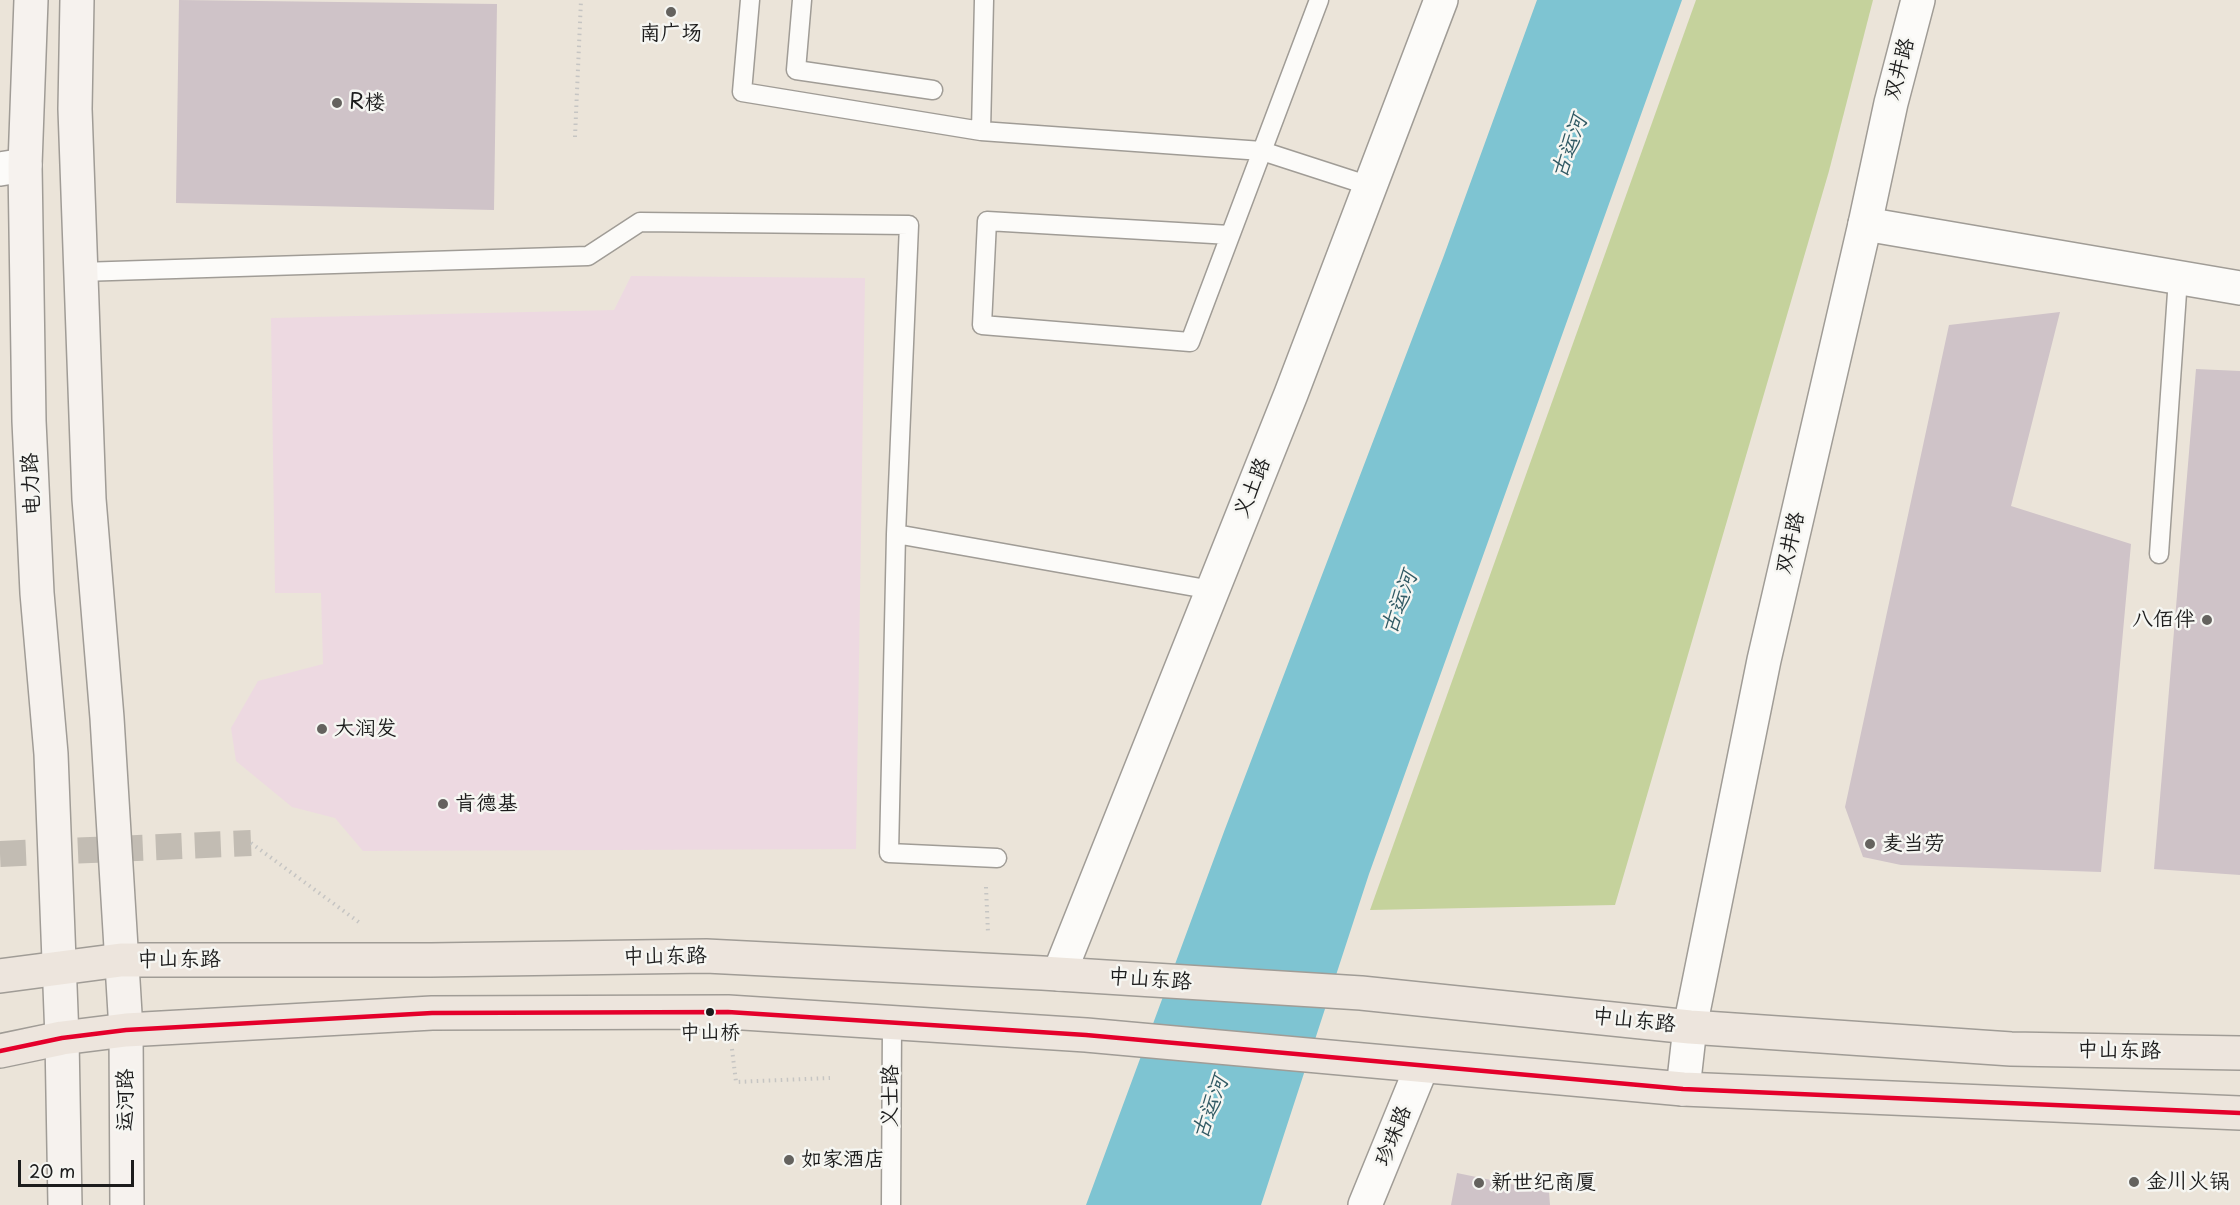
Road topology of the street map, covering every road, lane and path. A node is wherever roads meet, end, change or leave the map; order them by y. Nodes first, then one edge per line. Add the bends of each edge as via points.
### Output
1 (31, 0) edge
2 (78, 0) edge
3 (580, 0) edge
4 (750, 0) edge
5 (802, 0) edge
6 (984, 0) edge
7 (1319, 0) edge
8 (1441, 0) edge
9 (1918, 0) edge
10 (933, 90) dead end
11 (981, 131) junction
12 (575, 137) dead end
13 (1262, 151) junction
14 (13, 167) edge
15 (1370, 186) junction
16 (1865, 225) junction
17 (1230, 235) junction
18 (80, 272) junction
19 (2178, 278) junction
20 (2240, 288) edge
21 (896, 534) junction
22 (2159, 554) dead end
23 (1212, 590) junction
24 (251, 843) tunnel mouth
25 (997, 858) dead end
26 (986, 883) dead end
27 (364, 926) dead end
28 (121, 960) junction
29 (58, 968) junction
30 (990, 970) junction
31 (1059, 974) junction
32 (0, 976) edge
33 (892, 1024) junction
34 (1689, 1027) junction
35 (126, 1030) junction
36 (62, 1038) junction
37 (0, 1051) edge
38 (2240, 1053) edge
39 (1422, 1066) junction
40 (830, 1078) dead end
41 (736, 1082) dead end
42 (1683, 1089) junction
43 (2240, 1113) edge
44 (65, 1205) edge
45 (127, 1205) edge
46 (891, 1205) edge
47 (1365, 1205) edge

1 - 14 main road, 电力路
2 - 18 main road via 75,109
3 - 12 path
4 - 11 lane via 742,92
5 - 10 lane via 796,70
6 - 11 lane
7 - 13 lane
8 - 15 street, 义土路
9 - 16 street, 双井路
11 - 13 lane
13 - 15 lane
13 - 17 lane
14 - 29 main road, 电力路 via 37,593 51,754
15 - 23 street, 义土路
16 - 19 street
16 - 34 street, 双井路 via 1764,660
17 - 17 lane via 1190,342 982,325 987,221
18 - 21 lane via 588,256 640,222 909,225
18 - 28 main road via 89,499
19 - 20 street
19 - 22 lane
21 - 23 lane
21 - 25 lane via 889,853
23 - 31 street, 义土路
24 - 27 path
26 - 30 path
28 - 29 main road, 中山东路
28 - 30 main road, 中山东路 via 706,956
28 - 35 main road, 运河路
29 - 32 main road, 中山东路
29 - 36 main road, 电力路
30 - 31 main road, 中山东路
31 - 34 main road, 中山东路 via 1361,993
33 - 35 main road via 728,1012 444,1013
33 - 39 main road via 1086,1035
33 - 46 lane, 义士路
34 - 38 main road, 中山东路 via 2011,1049
34 - 42 street, 双井路
35 - 36 main road
35 - 45 main road, 运河路
36 - 37 main road
36 - 44 main road
39 - 42 main road
39 - 47 street, 珍珠路
40 - 41 path
42 - 43 main road

